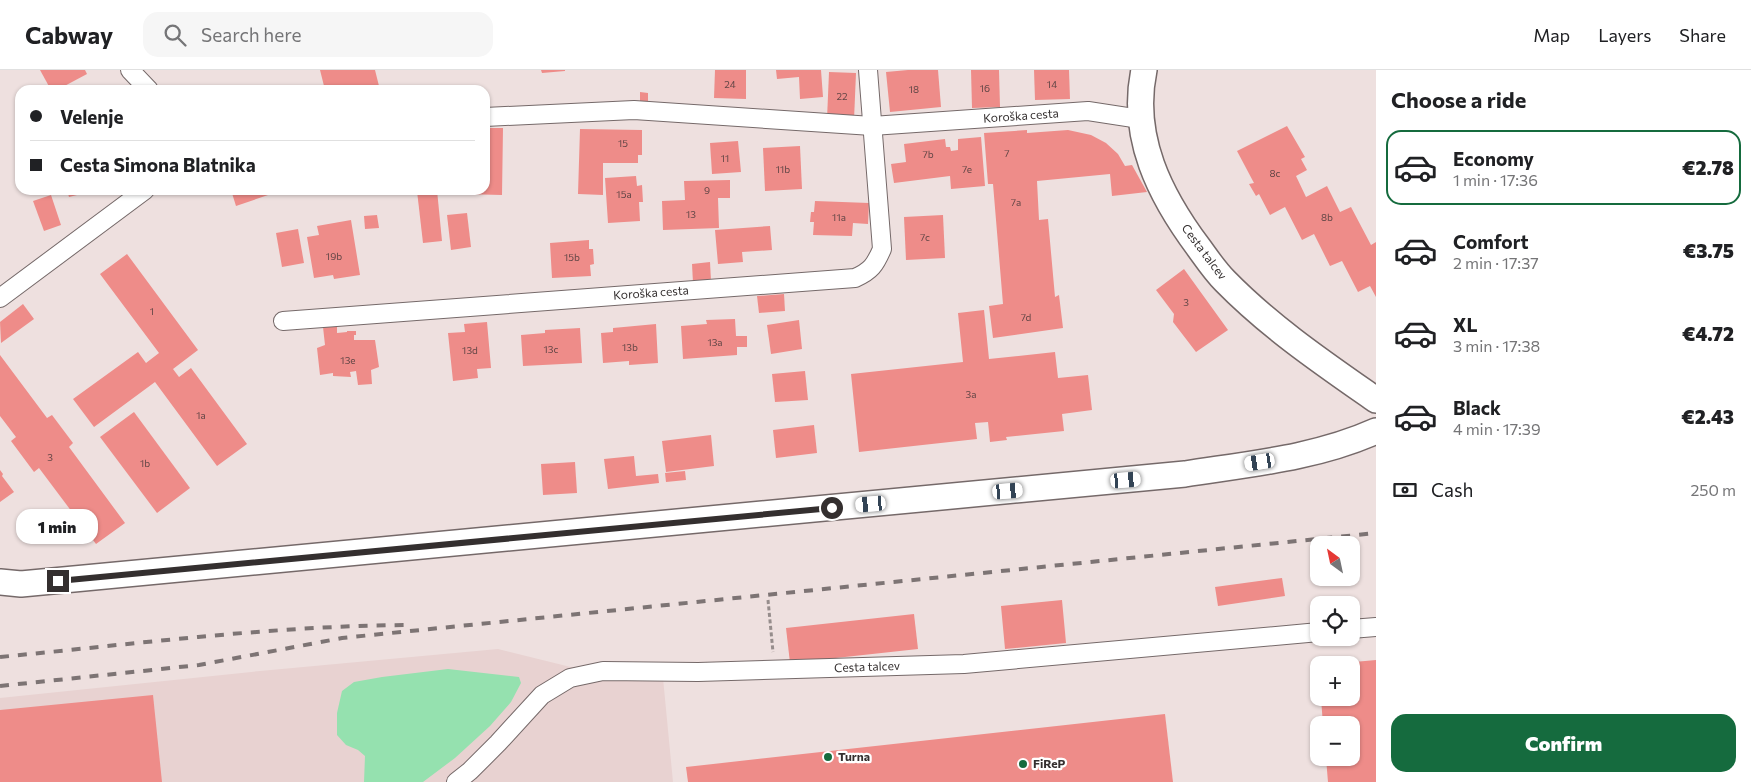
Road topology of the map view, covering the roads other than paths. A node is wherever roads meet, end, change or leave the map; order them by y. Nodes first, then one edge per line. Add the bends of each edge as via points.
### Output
1 (130, 70) edge
2 (868, 70) edge
3 (1144, 70) edge
4 (145, 85) edge
5 (490, 117) edge
6 (1140, 119) junction
7 (872, 126) junction
8 (138, 195) edge
9 (0, 298) edge
10 (283, 321) dead end
11 (1376, 400) edge
12 (1376, 431) edge
13 (0, 582) edge
14 (1376, 627) edge
15 (1360, 628) edge
16 (1310, 633) edge
17 (456, 782) edge

1 - 4 street
2 - 7 street
3 - 6 street, Cesta talcev
5 - 7 street, Koroška cesta via 634,110
6 - 7 street, Koroška cesta via 1088,111
6 - 11 street, Cesta talcev via 1149,160 1165,196 1223,280 1317,359
7 - 10 street, Koroška cesta via 882,249 868,272 855,278
8 - 9 street
12 - 13 street via 1298,455 1185,474 21,584
14 - 15 street
16 - 17 street, Cesta talcev via 964,664 698,672 603,671 570,678 542,695

